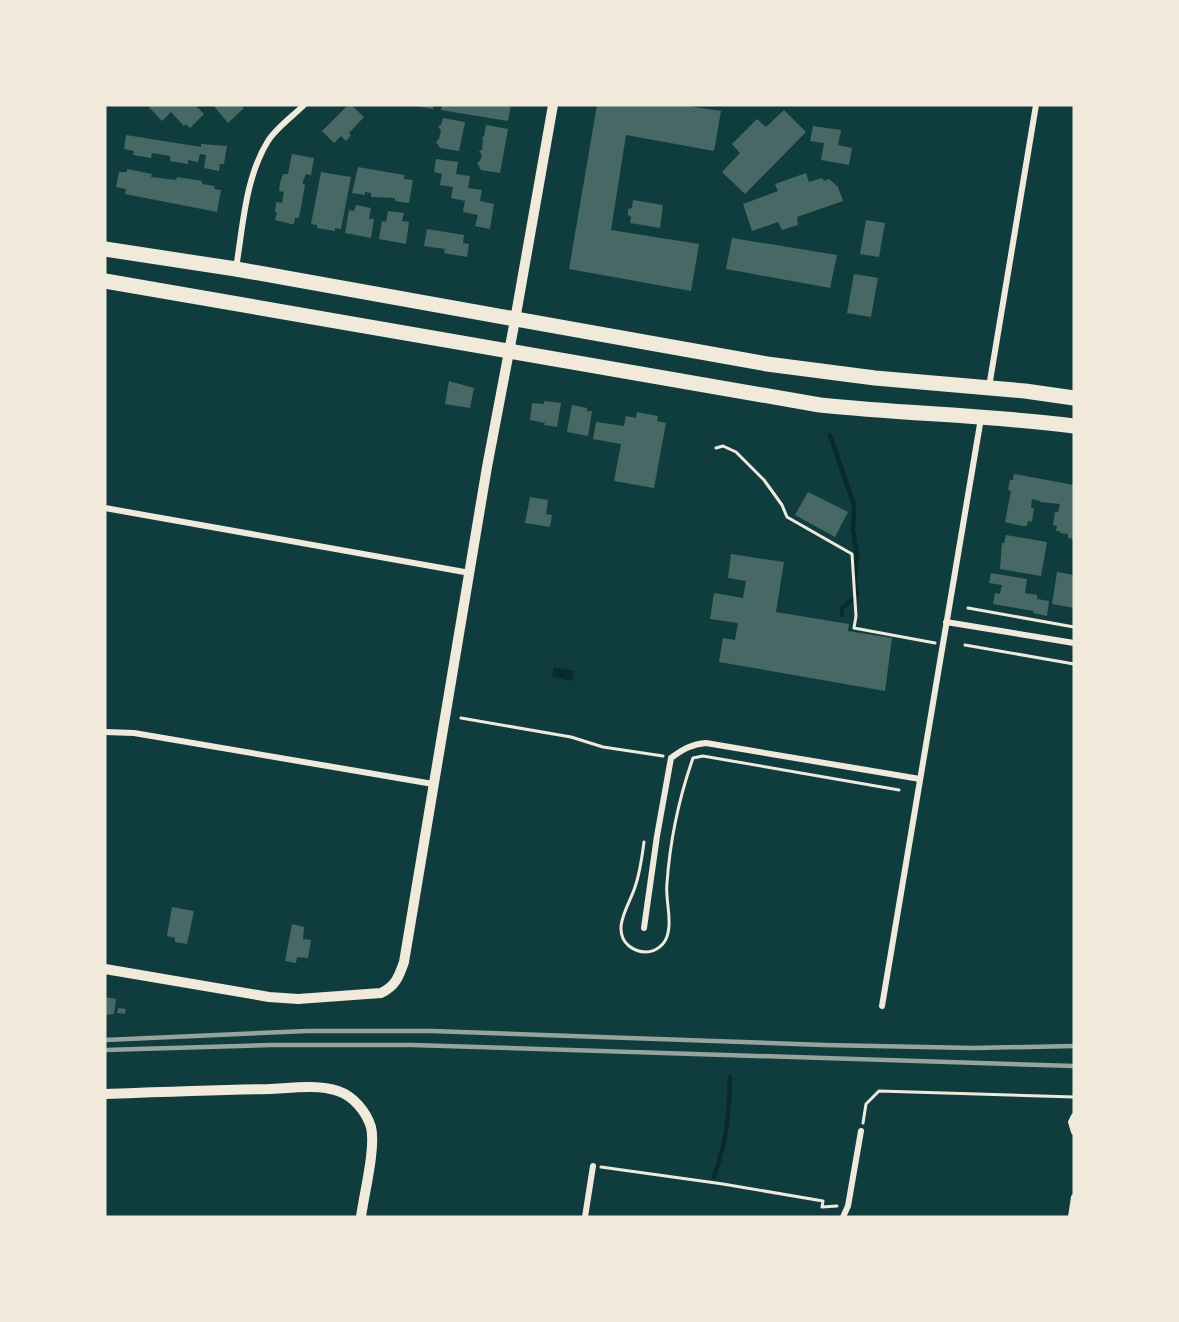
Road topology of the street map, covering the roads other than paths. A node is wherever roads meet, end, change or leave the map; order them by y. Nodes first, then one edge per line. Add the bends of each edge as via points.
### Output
1 (304, 105) edge
2 (553, 105) edge
3 (1036, 105) edge
4 (105, 249) edge
5 (236, 269) junction
6 (105, 281) edge
7 (516, 320) junction
8 (508, 351) junction
9 (989, 387) junction
10 (1074, 398) edge
11 (981, 417) junction
12 (1074, 426) edge
13 (105, 508) edge
14 (470, 573) junction
15 (946, 622) junction
16 (1074, 643) edge
17 (105, 732) edge
18 (920, 779) junction
19 (433, 784) junction
20 (644, 928) dead end
21 (105, 969) edge
22 (882, 1006) dead end
23 (105, 1094) edge
24 (1074, 1116) edge
25 (861, 1131) road end
26 (1074, 1132) edge
27 (593, 1166) road end
28 (1074, 1197) edge
29 (361, 1217) edge
30 (585, 1217) edge
31 (843, 1217) edge
32 (1071, 1217) edge

1 - 5 street via 268,140 257,164
2 - 7 street
3 - 9 street
4 - 5 main road
5 - 7 main road
6 - 8 main road
7 - 8 street
7 - 9 main road via 825,373
8 - 11 main road via 820,405
8 - 14 street
9 - 10 main road
11 - 12 main road
11 - 15 street
13 - 14 street
14 - 19 street
15 - 16 street
15 - 18 street
17 - 19 street via 134,733
18 - 20 street via 706,743 684,749 672,758
18 - 22 street
19 - 21 street via 404,962 398,980 381,993 298,999 268,997
23 - 29 street via 239,1089 338,1091 356,1102 372,1135
24 - 26 street
25 - 31 street
27 - 30 street
28 - 32 street

